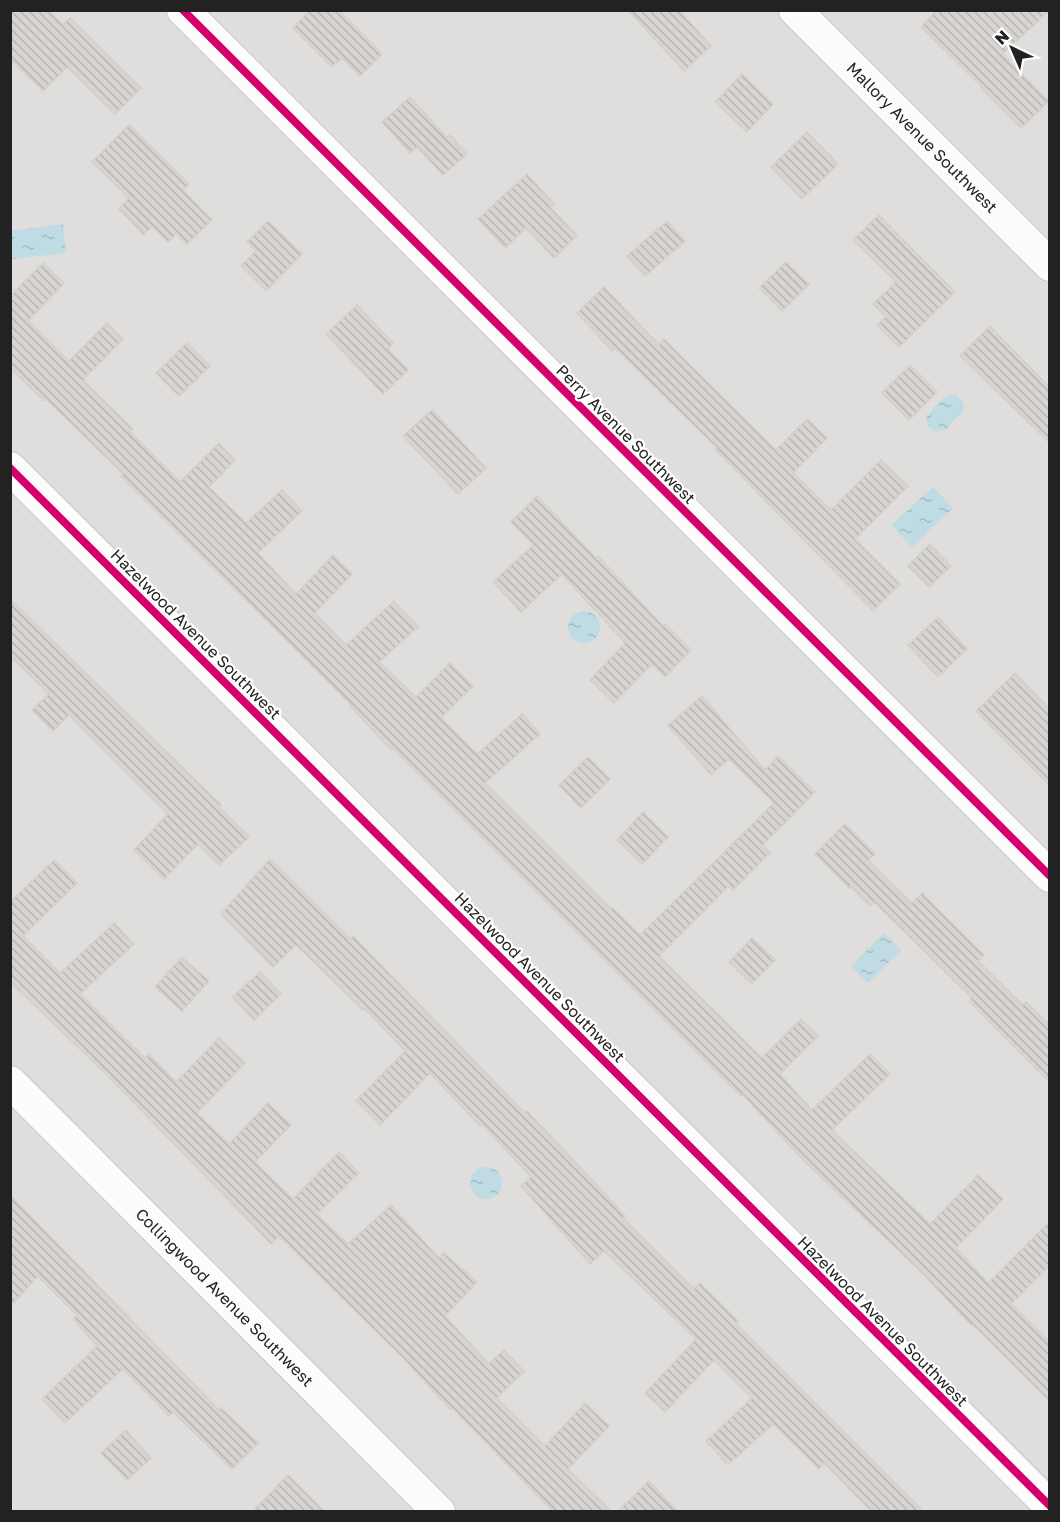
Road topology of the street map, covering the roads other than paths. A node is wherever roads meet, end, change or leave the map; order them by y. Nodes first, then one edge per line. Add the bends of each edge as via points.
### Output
1 (183, 10) edge
2 (795, 10) edge
3 (1050, 265) edge
4 (10, 468) edge
5 (1050, 876) edge
6 (10, 1082) edge
7 (1050, 1506) edge
8 (439, 1512) edge

1 - 5 street, Perry Avenue Southwest
2 - 3 street, Mallory Avenue Southwest
4 - 7 street, Hazelwood Avenue Southwest
6 - 8 street, Collingwood Avenue Southwest

